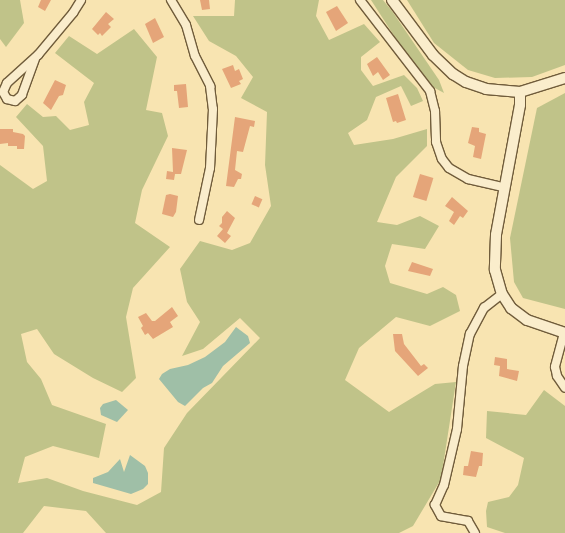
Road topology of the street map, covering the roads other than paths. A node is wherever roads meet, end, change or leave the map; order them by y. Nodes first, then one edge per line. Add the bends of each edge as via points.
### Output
1 (81, 0) edge
2 (171, 0) edge
3 (360, 0) edge
4 (392, 0) edge
5 (35, 58) junction
6 (565, 78) edge
7 (520, 92) junction
8 (504, 187) junction
9 (199, 220) dead end
10 (502, 294) junction
11 (564, 333) edge
12 (565, 388) edge
13 (475, 533) edge

1 - 5 street via 66,23
2 - 9 street via 186,25 195,56 210,86 213,109 210,168
3 - 8 street via 430,91 435,111 436,142 442,159 449,168 468,179
4 - 7 main road via 433,55 453,74 486,89
5 - 5 street via 5,85 3,92 7,99 15,101 22,96
6 - 7 main road
7 - 8 main road
8 - 10 main road via 494,254
10 - 11 main road via 511,308 527,320
10 - 13 street via 484,308 470,334 463,366 457,429 435,505 441,516 465,519
11 - 12 street via 556,367 557,376

